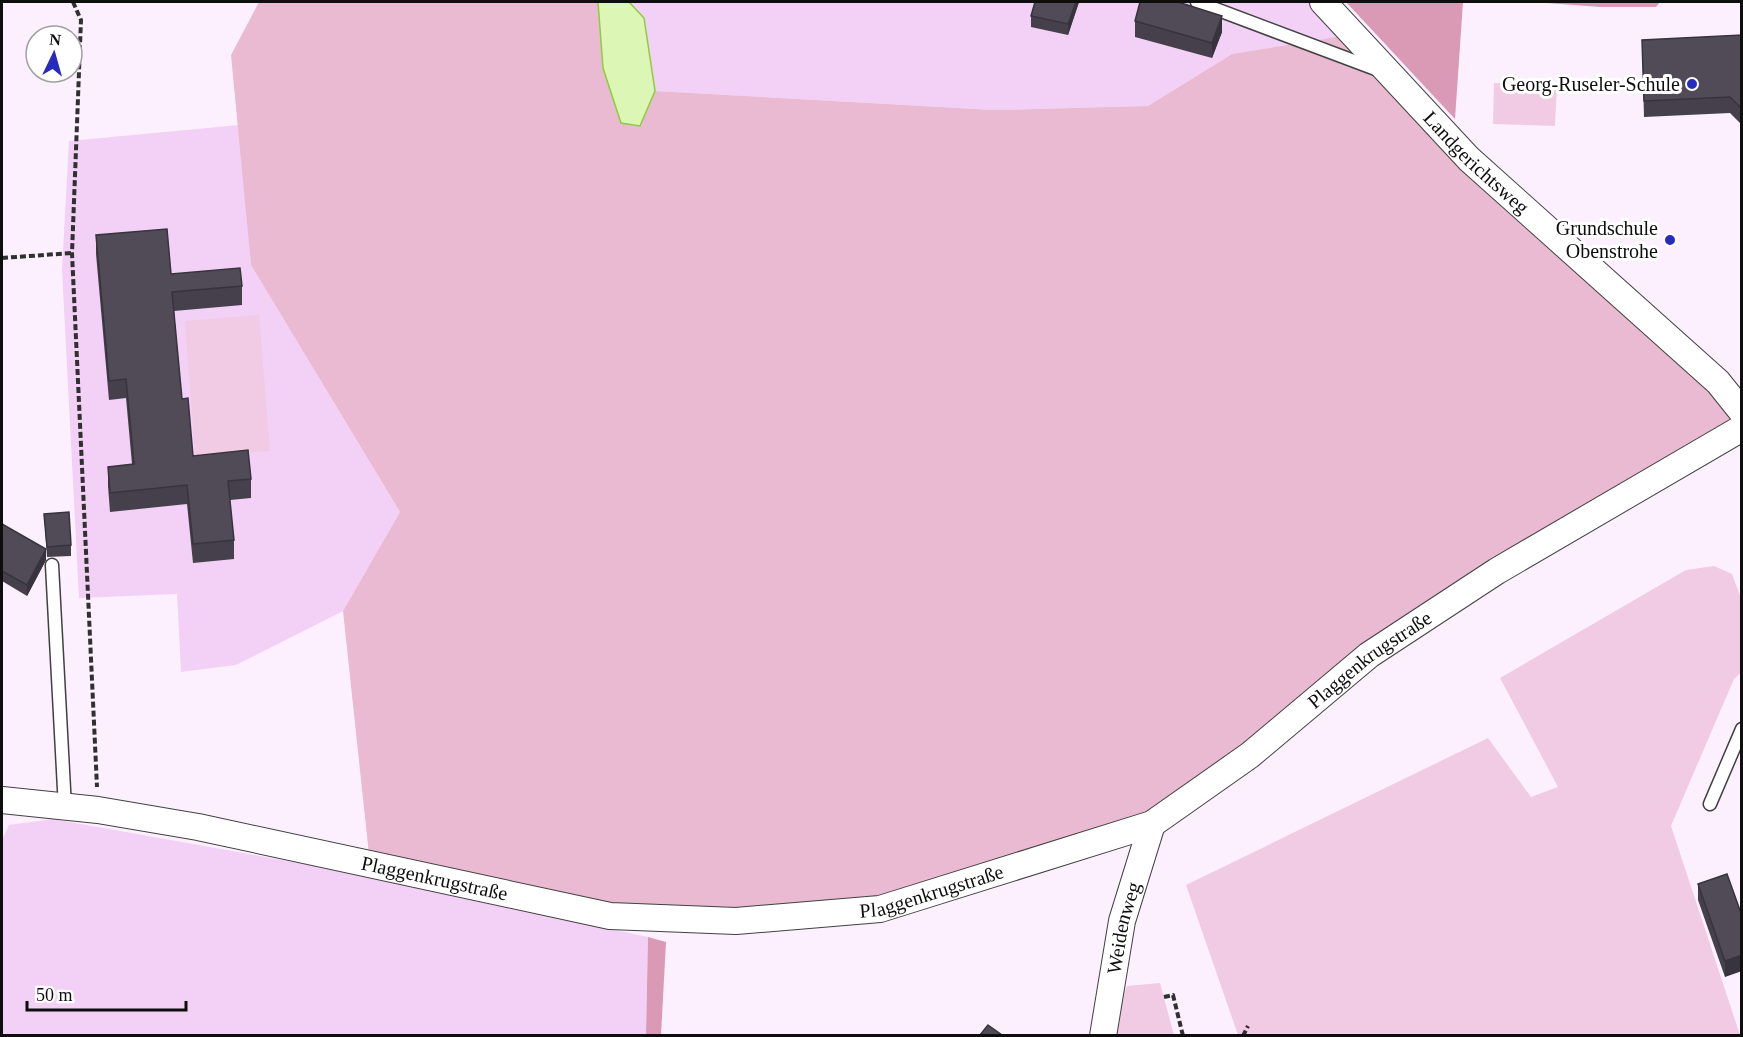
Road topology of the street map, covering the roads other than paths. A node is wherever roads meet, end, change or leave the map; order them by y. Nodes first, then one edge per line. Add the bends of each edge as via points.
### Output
1 (1197, 2) edge
2 (1323, 2) edge
3 (1390, 74) junction
4 (1742, 412) edge
5 (1742, 429) edge
6 (52, 565) dead end
7 (1742, 729) edge
8 (2, 800) edge
9 (1710, 804) dead end
10 (65, 808) junction
11 (1152, 824) junction
12 (1103, 1035) edge

1 - 3 lane
2 - 3 street, Landgerichtsweg
3 - 4 street, Landgerichtsweg via 1469,159 1718,382
5 - 11 street, Plaggenkrugstraße via 1497,571 1369,655 1250,755
6 - 10 lane
7 - 9 lane
8 - 10 street, Plaggenkrugstraße
10 - 11 street, Plaggenkrugstraße via 198,827 610,916 736,921 880,909
11 - 12 street, Weidenweg via 1122,921

